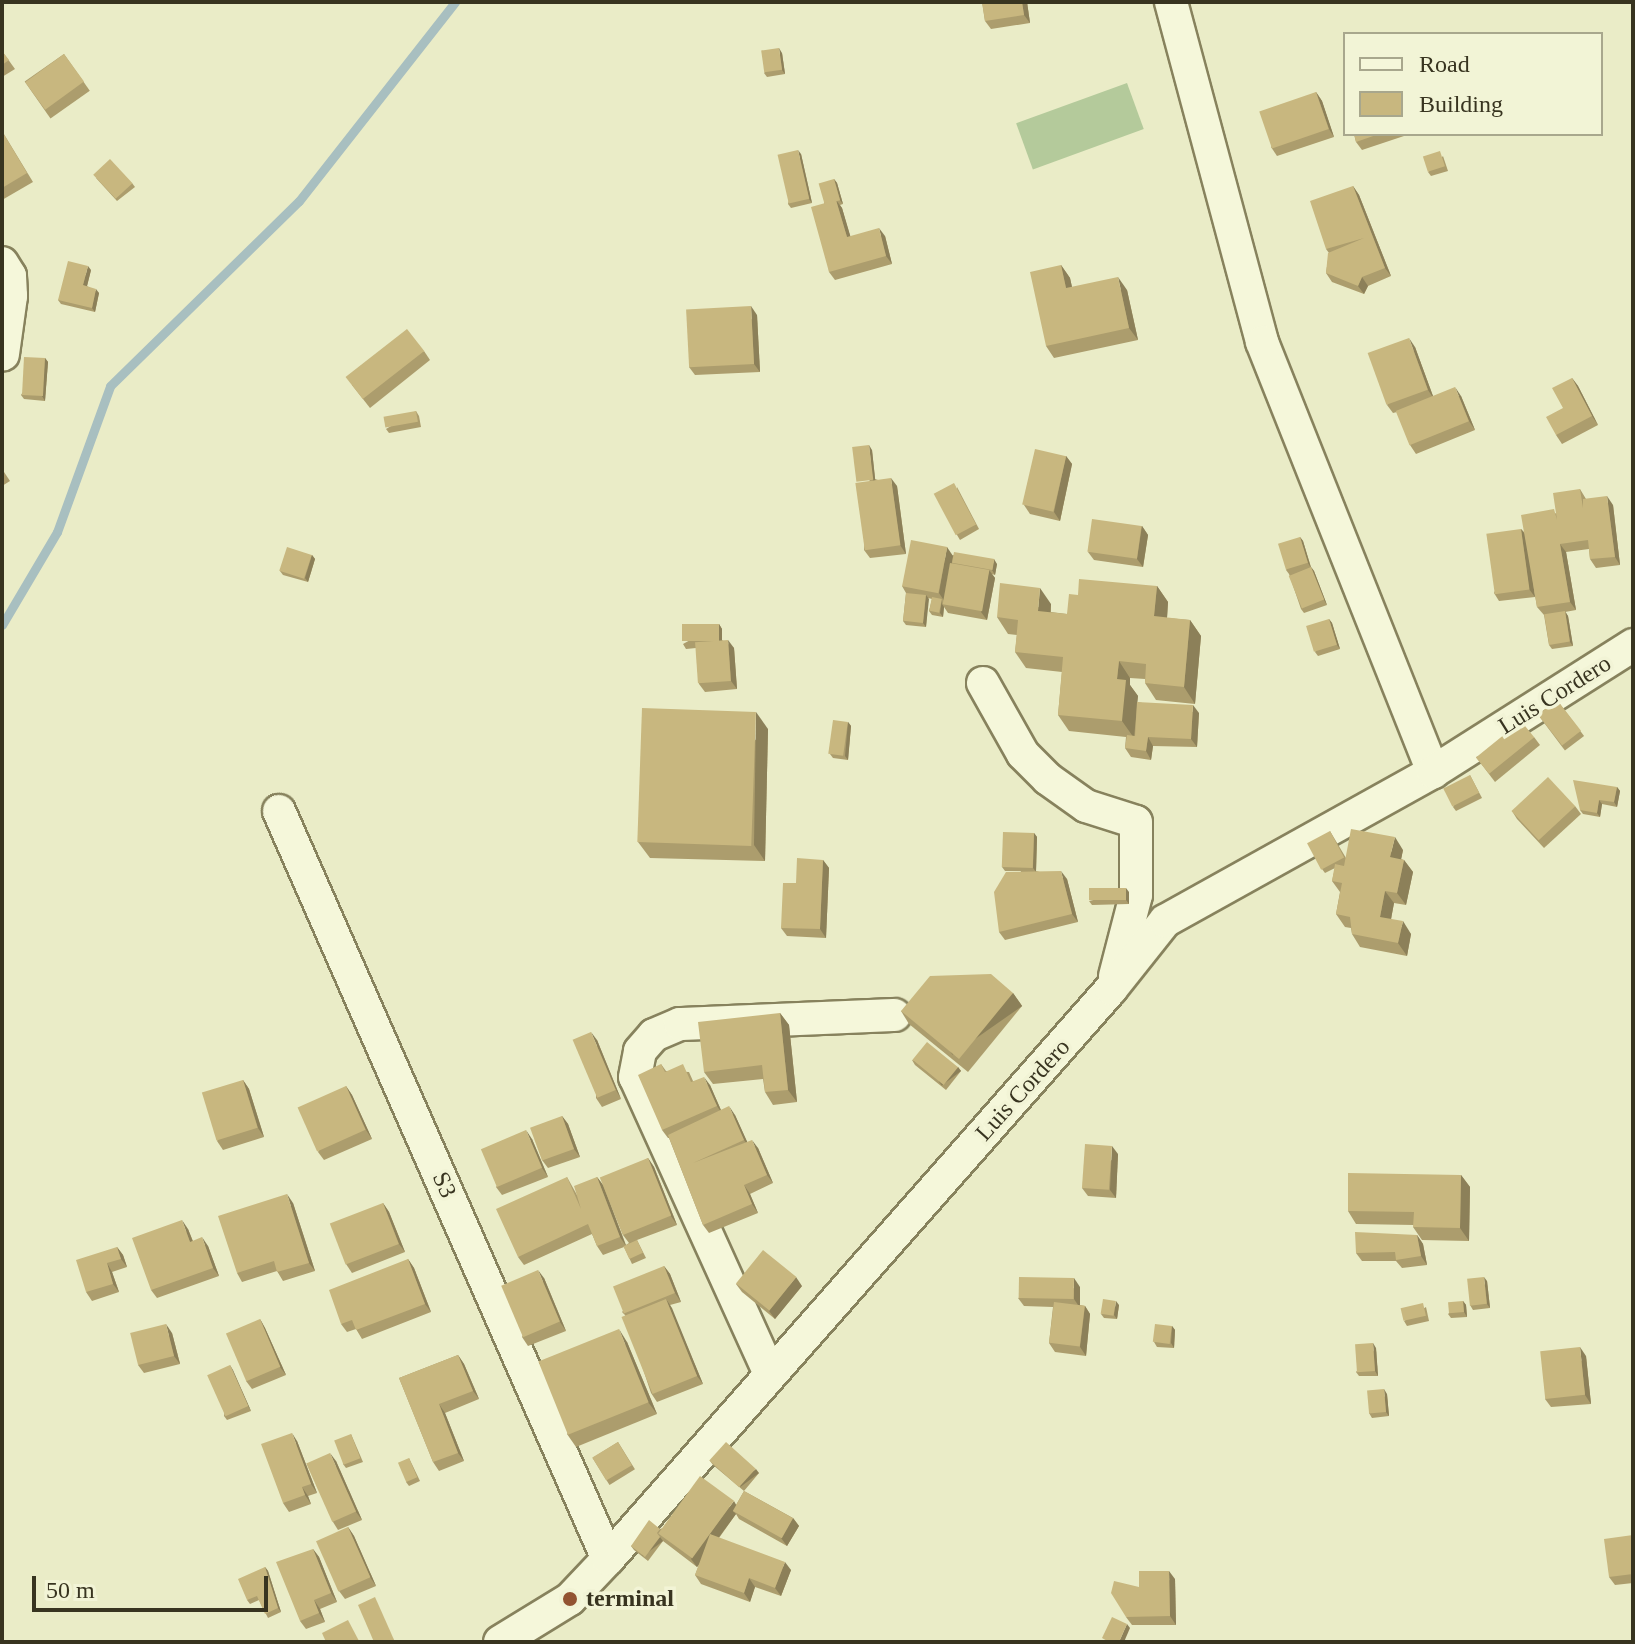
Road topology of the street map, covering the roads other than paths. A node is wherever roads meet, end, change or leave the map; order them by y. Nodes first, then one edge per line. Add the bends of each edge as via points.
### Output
1 (1171, 2) edge
2 (2, 263) edge
3 (3, 354) edge
4 (1633, 645) edge
5 (983, 683) dead end
6 (1433, 772) junction
7 (279, 811) dead end
8 (1111, 989) junction
9 (895, 1015) dead end
10 (770, 1374) junction
11 (608, 1559) junction
12 (500, 1642) edge

1 - 6 street via 1262,342
2 - 3 street via 10,276 11,296
4 - 6 street, Luis Cordero
5 - 8 street via 1023,754 1048,779 1086,806 1136,822 1136,895
6 - 8 street, Luis Cordero via 1165,921
7 - 11 street, S3
8 - 10 street, Luis Cordero
9 - 10 street via 680,1024 654,1035 640,1051 635,1077
10 - 11 street, Luis Cordero
11 - 12 street, Luis Cordero via 570,1599

